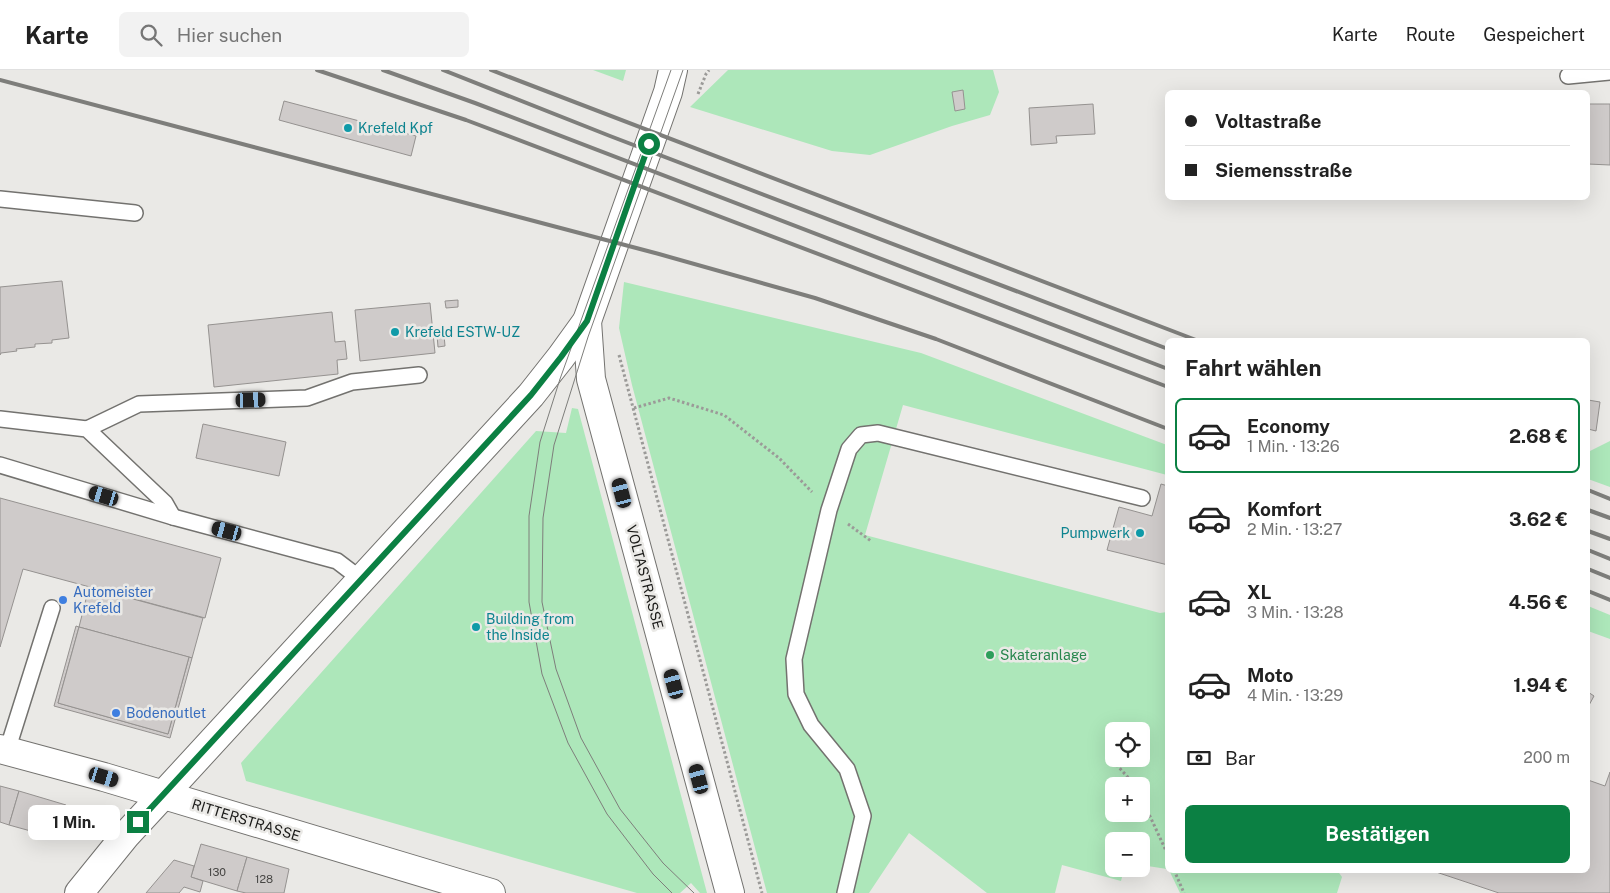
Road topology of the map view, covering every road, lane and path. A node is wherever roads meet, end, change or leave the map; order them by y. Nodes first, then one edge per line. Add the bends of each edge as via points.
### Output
1 (685, 70) edge
2 (1610, 72) edge
3 (1568, 76) dead end
4 (671, 81) edge
5 (0, 198) edge
6 (135, 213) dead end
7 (587, 321) junction
8 (617, 347) dead end
9 (419, 375) dead end
10 (634, 408) junction
11 (0, 419) edge
12 (87, 429) junction
13 (0, 465) edge
14 (1142, 498) dead end
15 (829, 510) junction
16 (173, 517) junction
17 (871, 541) dead end
18 (362, 580) junction
19 (52, 608) dead end
20 (3, 750) edge
21 (1119, 767) edge
22 (1128, 777) edge
23 (163, 795) junction
24 (1150, 816) edge
25 (1165, 849) edge
26 (1175, 873) edge
27 (464, 889) edge
28 (79, 893) edge
29 (491, 893) edge
30 (730, 893) edge
31 (762, 893) edge
32 (845, 893) edge
33 (1184, 893) edge

1 - 4 main road, VOLTASTRASSE
2 - 3 lane
4 - 7 main road, VOLTASTRASSE
5 - 6 lane
7 - 18 main road via 531,395
7 - 30 main road, VOLTASTRASSE via 591,379
8 - 10 path
9 - 12 lane via 352,382 307,398 139,404
10 - 15 path via 669,398 724,415 779,458
10 - 31 path
11 - 12 lane
12 - 16 lane via 165,503
13 - 16 lane
14 - 15 lane via 878,433 861,435 849,449
15 - 17 path
15 - 32 lane via 794,659 796,694 811,725 847,769 863,816
16 - 18 lane via 337,561
18 - 23 main road
19 - 20 lane
20 - 23 main road, RITTERSTRASSE
21 - 22 path
23 - 27 main road, RITTERSTRASSE
23 - 28 main road
24 - 25 path
26 - 33 path
27 - 29 main road, RITTERSTRASSE

